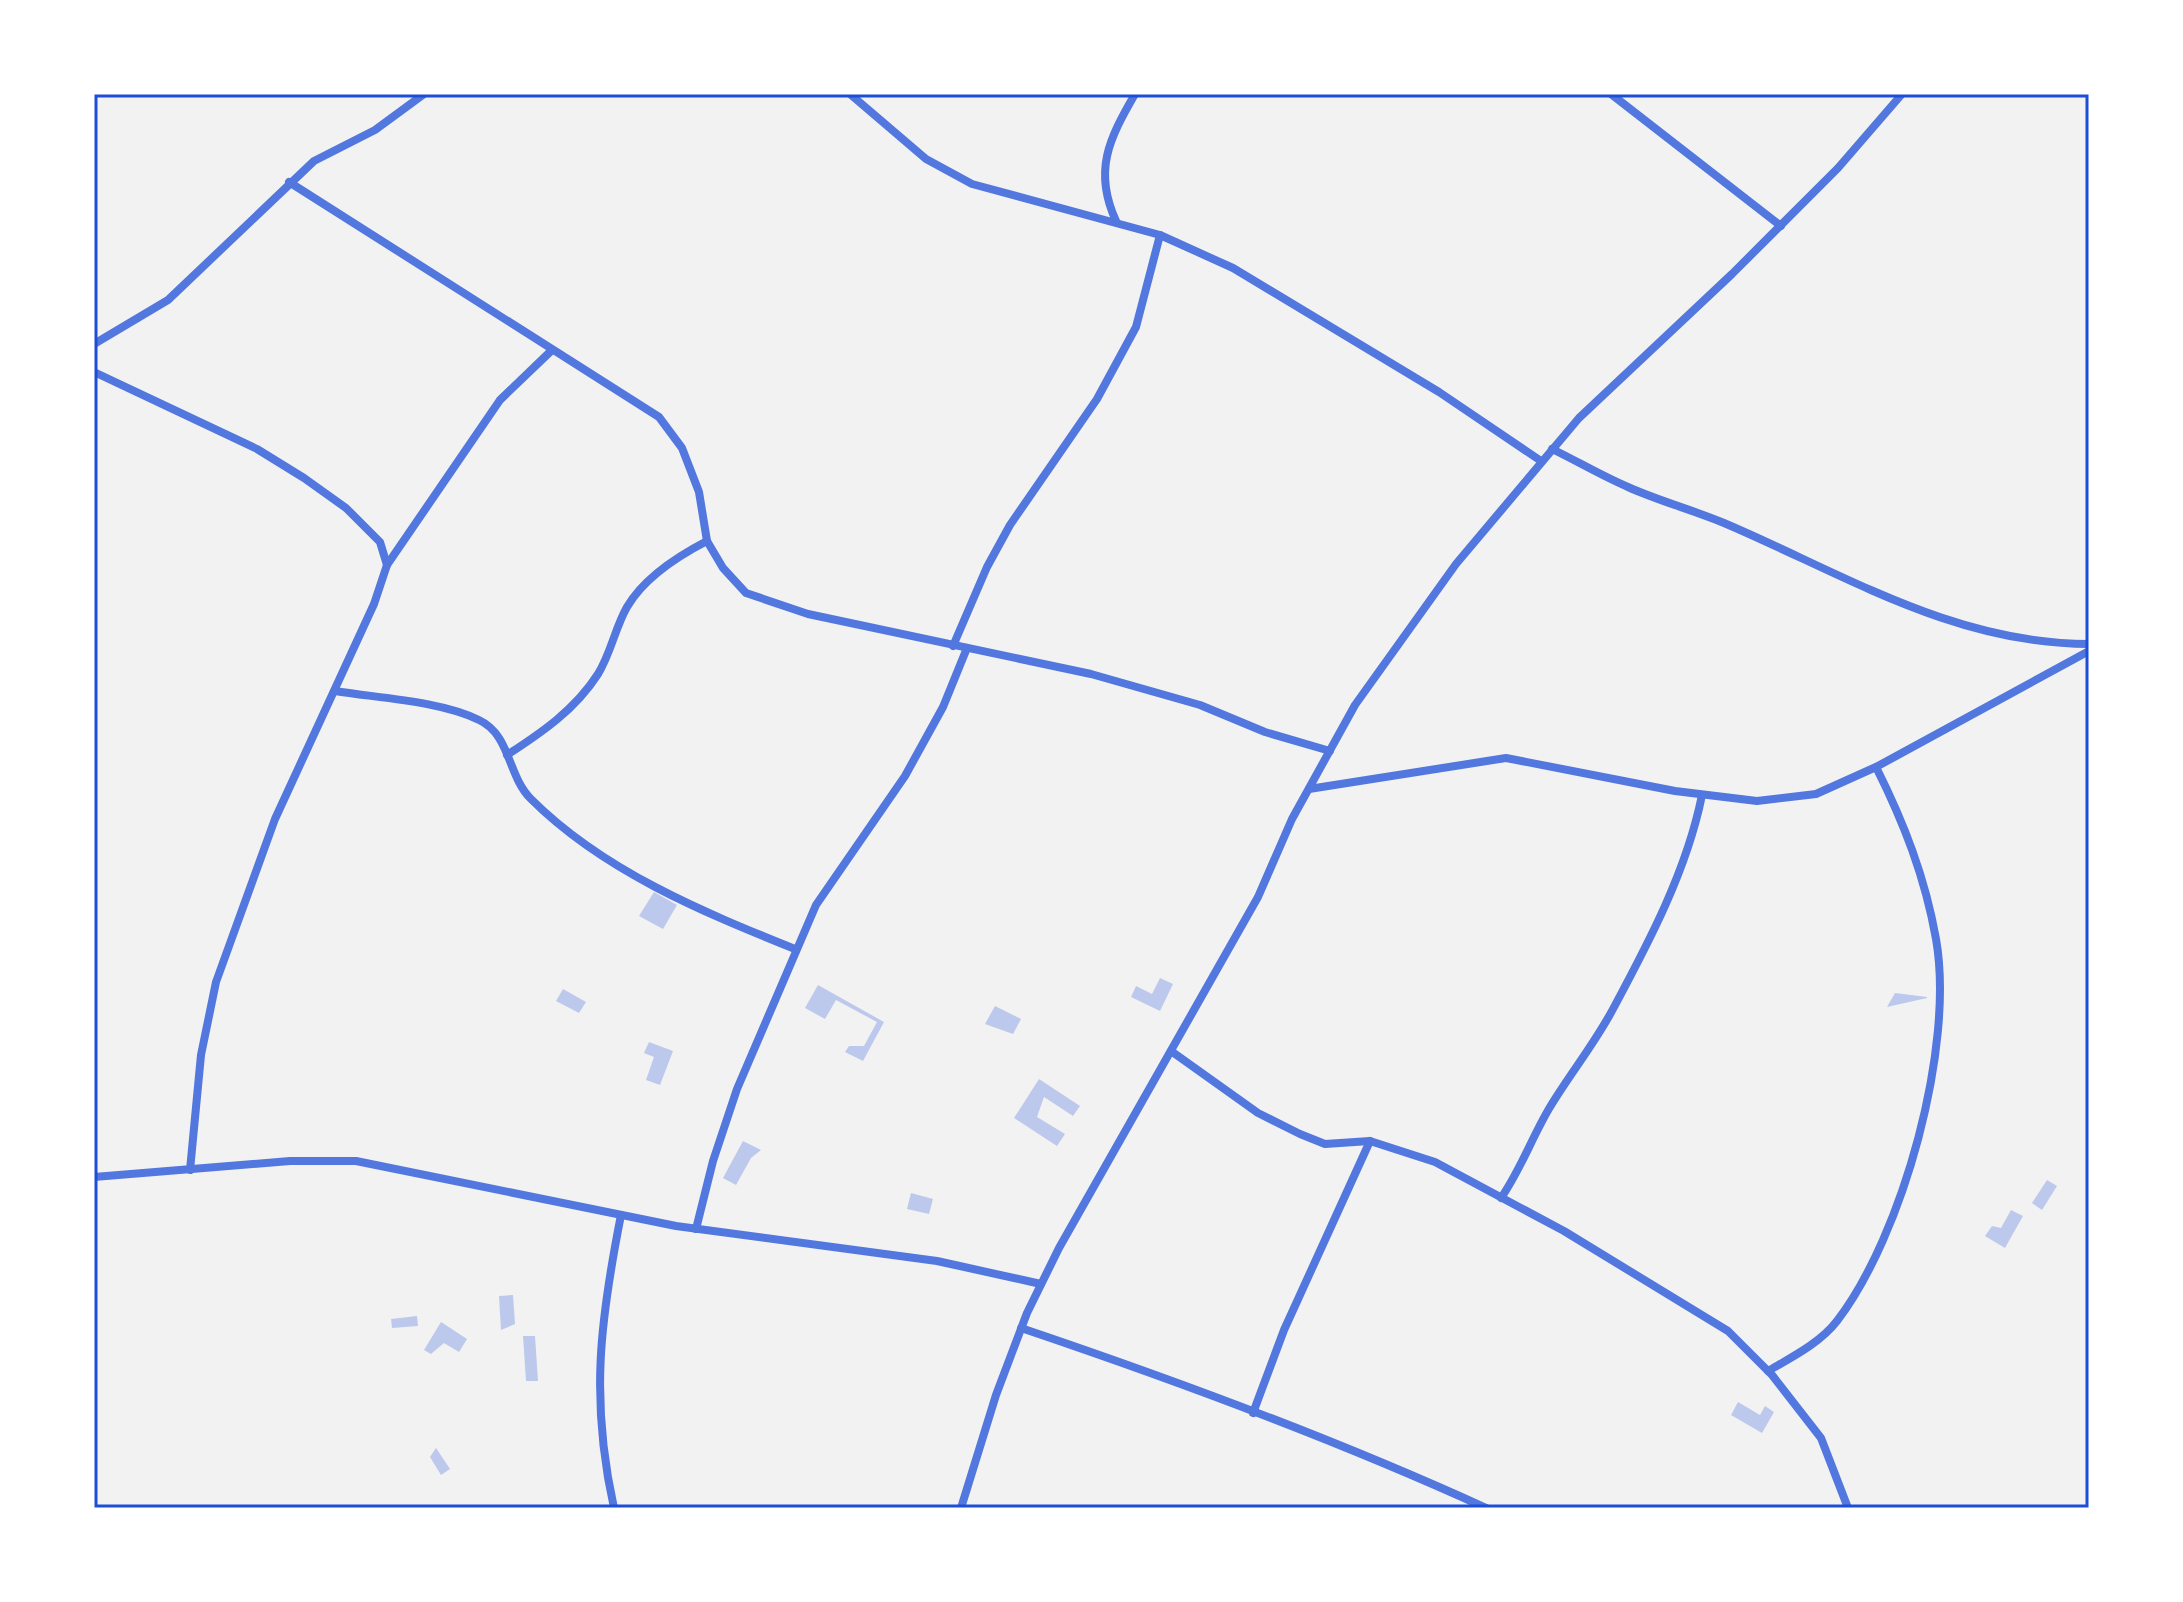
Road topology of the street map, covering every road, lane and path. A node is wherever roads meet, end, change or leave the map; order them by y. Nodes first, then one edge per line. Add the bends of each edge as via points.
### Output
1 (424, 94) edge
2 (850, 94) edge
3 (1135, 94) edge
4 (1611, 94) edge
5 (1902, 94) edge
6 (289, 182) junction
7 (1116, 221) junction
8 (1781, 226) junction
9 (1160, 235) junction
10 (94, 344) edge
11 (551, 351) junction
12 (94, 372) edge
13 (1552, 449) junction
14 (1541, 461) junction
15 (707, 541) junction
16 (387, 565) junction
17 (2089, 644) edge
18 (953, 646) junction
19 (967, 648) junction
20 (2089, 651) edge
21 (335, 691) junction
22 (1330, 751) junction
23 (507, 755) junction
24 (1876, 767) junction
25 (1309, 789) junction
26 (1702, 795) junction
27 (795, 949) junction
28 (1171, 1051) junction
29 (1370, 1141) junction
30 (190, 1170) junction
31 (94, 1177) edge
32 (1501, 1198) junction
33 (621, 1215) junction
34 (696, 1229) junction
35 (1041, 1284) junction
36 (1021, 1328) junction
37 (1768, 1371) junction
38 (1253, 1413) junction
39 (614, 1508) edge
40 (961, 1508) edge
41 (1486, 1508) edge
42 (1848, 1508) edge

1 - 6 street
2 - 7 street via 926,159 972,184
3 - 7 street via 1112,135 1104,169 1105,198
4 - 8 street
5 - 8 street
6 - 10 street via 168,300
6 - 11 street
7 - 9 street
8 - 13 street
9 - 14 street via 1233,268 1439,392
9 - 18 street via 1136,327 1097,399 1010,525
11 - 15 street via 659,417 682,448
11 - 16 street via 500,400
12 - 16 street via 257,449 304,478 346,508 380,542
13 - 14 street
13 - 17 street via 1628,488 1723,523 1918,612 1985,633
14 - 22 street via 1456,564 1355,705
15 - 18 street via 746,593 808,614
15 - 23 street via 682,554 627,606 598,674 570,709
16 - 21 street
18 - 19 street
19 - 22 street via 1091,674
19 - 27 street via 943,707 905,776 816,905
20 - 24 street
21 - 23 street via 479,719 501,736
21 - 30 street via 275,819 216,982 201,1055
22 - 25 street
23 - 27 street via 529,797 600,855 713,917
24 - 26 street via 1816,794 1757,801
24 - 37 street via 1909,834 1936,940 1940,1004 1935,1059 1894,1214 1853,1297 1835,1324
25 - 26 street via 1506,758
25 - 28 street via 1258,897
26 - 32 street via 1694,834 1612,1011 1530,1140 1520,1170
27 - 34 street via 737,1089
28 - 29 street via 1258,1113 1300,1134 1325,1144
28 - 35 street
29 - 32 street via 1435,1162
29 - 38 street via 1284,1330
30 - 31 street
30 - 33 street via 356,1161
32 - 37 street via 1665,1290 1728,1331
33 - 34 street
33 - 39 street via 604,1301 597,1381
34 - 35 street via 937,1261
35 - 36 street
36 - 38 street
36 - 40 street
37 - 42 street via 1821,1438
38 - 41 street

